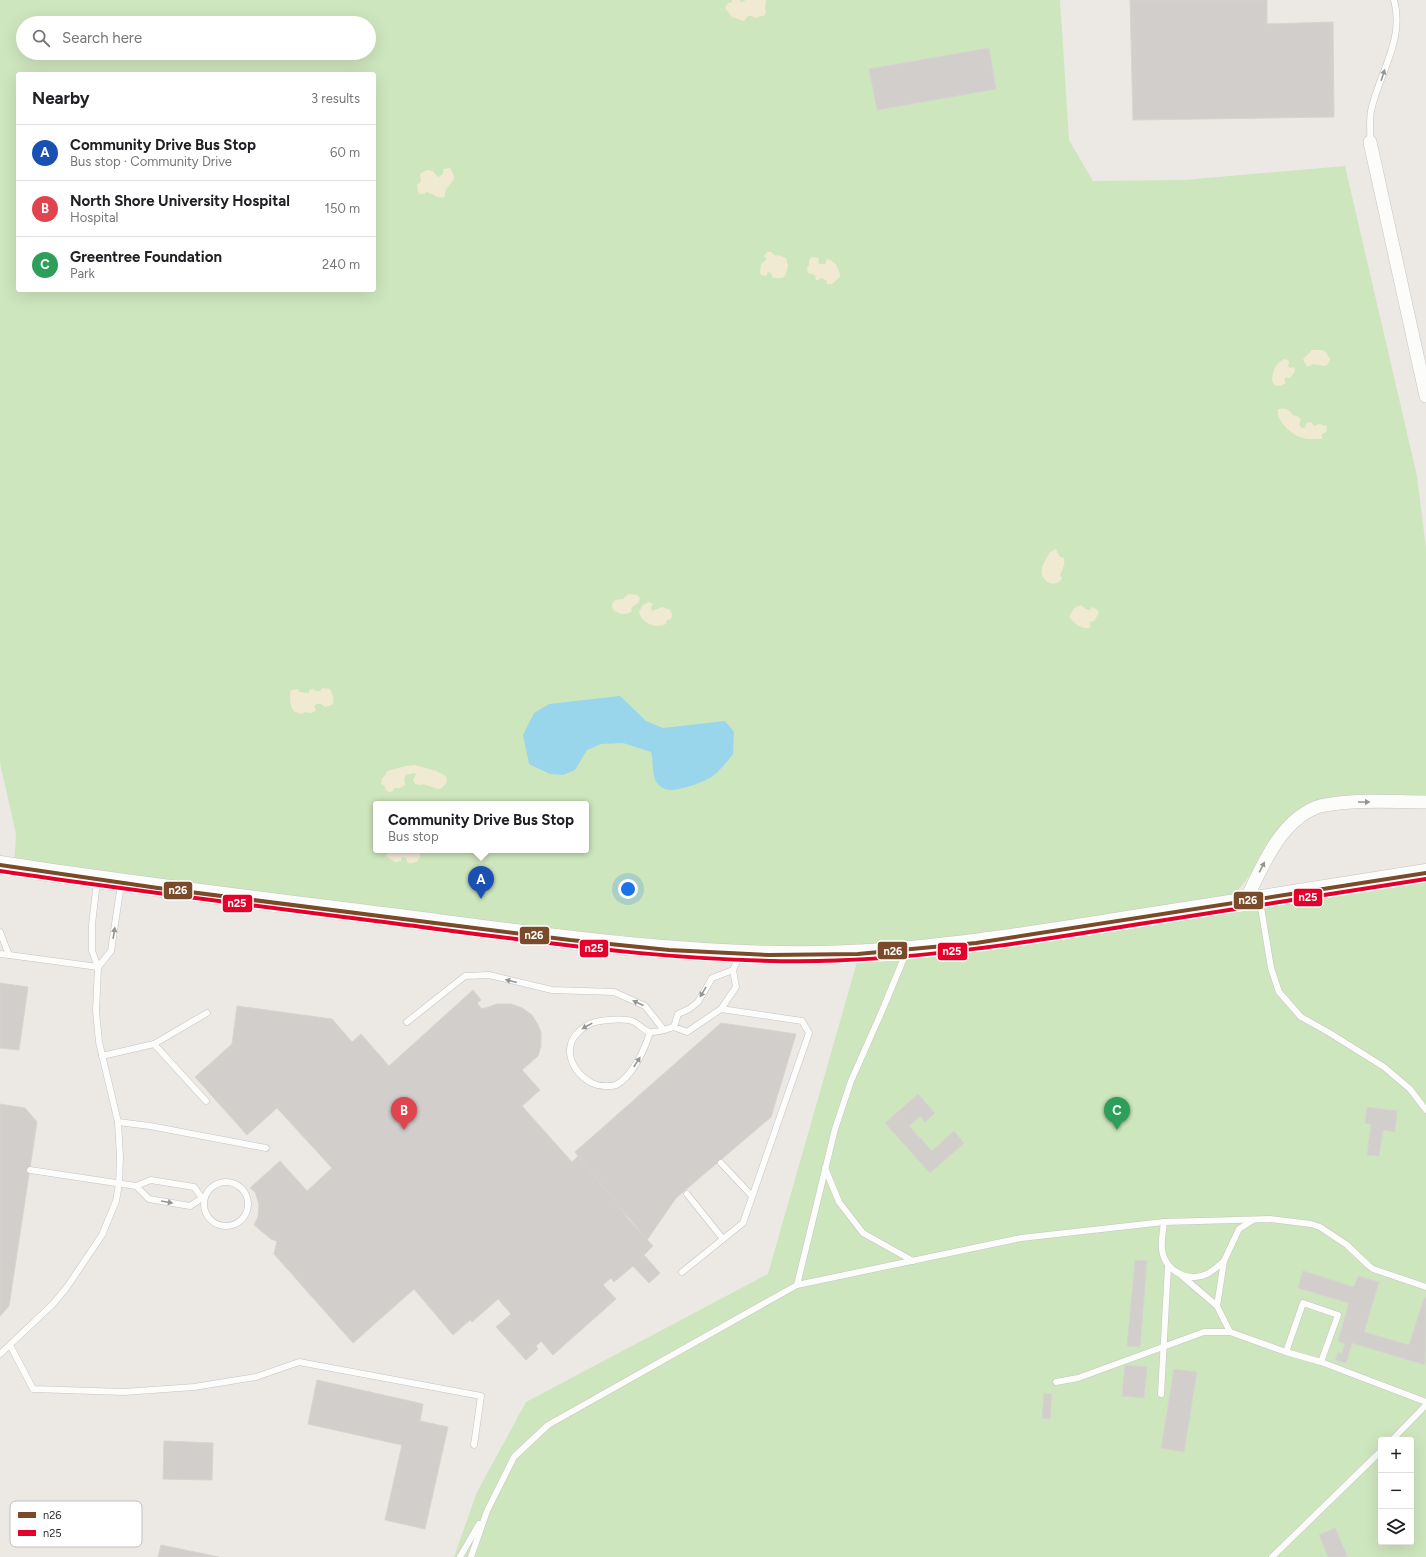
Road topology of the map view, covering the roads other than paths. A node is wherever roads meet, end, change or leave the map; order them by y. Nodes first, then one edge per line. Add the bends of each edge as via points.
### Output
1 (1394, 0) edge
2 (1370, 142) joint
3 (1426, 396) edge
4 (1426, 802) edge
5 (0, 865) edge
6 (1426, 873) edge
7 (97, 880) junction
8 (122, 883) junction
9 (1252, 900) junction
10 (0, 932) edge
11 (907, 950) junction
12 (0, 954) edge
13 (741, 954) junction
14 (9, 955) junction
15 (98, 967) junction
16 (732, 970) junction
17 (721, 1009) junction
18 (207, 1013) dead end
19 (407, 1022) dead end
20 (674, 1027) junction
21 (664, 1030) junction
22 (650, 1032) junction
23 (154, 1044) junction
24 (102, 1056) junction
25 (206, 1101) dead end
26 (1426, 1110) edge
27 (118, 1122) junction
28 (266, 1148) dead end
29 (721, 1163) dead end
30 (825, 1168) junction
31 (30, 1170) dead end
32 (119, 1184) junction
33 (136, 1186) junction
34 (686, 1194) dead end
35 (752, 1196) junction
36 (203, 1198) junction
37 (1255, 1219) junction
38 (1164, 1222) junction
39 (723, 1239) junction
40 (913, 1261) junction
41 (1224, 1261) junction
42 (1168, 1266) junction
43 (682, 1272) dead end
44 (1180, 1275) junction
45 (797, 1285) junction
46 (1426, 1287) edge
47 (1217, 1306) junction
48 (1230, 1332) junction
49 (10, 1345) junction
50 (1163, 1347) junction
51 (1286, 1352) junction
52 (0, 1354) edge
53 (1321, 1362) junction
54 (1056, 1382) dead end
55 (1161, 1394) dead end
56 (1426, 1402) edge
57 (1426, 1405) edge
58 (1395, 1437) edge
59 (474, 1445) dead end
60 (1378, 1454) edge
61 (487, 1511) junction
62 (460, 1557) edge
63 (471, 1557) edge
64 (1272, 1557) edge

2 -> 1 lane via 1371,112 1396,33 1397,15
2 - 3 street
9 -> 4 street via 1267,857 1300,816 1318,807 1346,802
5 - 7 main road
6 - 9 main road
7 - 8 main road
7 - 15 lane via 92,951
8 - 13 main road via 495,930 645,947
15 -> 8 lane via 111,950
9 - 11 main road via 1031,936
9 - 26 lane via 1279,992 1301,1017 1384,1067 1410,1089
10 - 14 lane
11 - 13 main road via 819,955
11 - 30 lane via 850,1081
12 - 14 lane
13 - 16 lane
14 - 15 lane
15 - 24 lane via 96,1011
16 - 17 lane via 736,987
16 -> 20 lane via 712,978 698,1002 678,1014
17 - 20 lane via 687,1032
17 - 35 lane via 802,1021 809,1032
18 - 23 lane
21 -> 19 lane via 645,1006 614,992 552,990 489,975 465,976
20 - 21 lane
21 - 22 lane
22 -> 22 lane via 632,1021 592,1023 580,1030 570,1043 571,1058 585,1080 600,1087 616,1085 630,1073 645,1049
23 - 24 lane
23 - 25 lane
24 - 27 lane
27 - 28 lane
27 - 32 lane
29 - 35 lane
30 - 40 lane via 839,1202 863,1233
30 - 45 lane
31 - 32 lane
32 - 33 lane
32 - 49 lane via 116,1201 102,1235 72,1280 52,1304
33 - 36 lane via 151,1180 194,1187
33 -> 36 lane via 149,1199 190,1206
34 - 39 lane
35 - 39 lane via 743,1222
36 - 36 lane via 209,1218 220,1225 240,1221 248,1208 245,1193 240,1187 227,1181 213,1186
37 - 38 lane
37 - 41 lane via 1239,1229
37 - 46 lane via 1284,1220 1320,1227 1374,1269
38 - 40 lane via 1021,1238
38 - 42 lane via 1162,1250
39 - 43 lane
40 - 45 lane
41 - 44 lane via 1208,1274 1195,1278
41 - 47 lane
42 - 44 lane
42 - 50 lane
44 - 47 lane
45 - 61 lane via 548,1425 514,1457
47 - 48 lane
48 - 50 lane via 1204,1332
48 - 51 lane
49 - 52 lane
49 - 59 lane via 33,1389 124,1392 194,1387 256,1377 299,1362 482,1396
50 - 54 lane via 1078,1378
50 - 55 lane
51 - 53 lane
51 - 53 lane via 1303,1303 1338,1315
53 - 56 lane
57 - 58 lane
60 - 64 lane
61 - 62 lane
61 - 63 lane

